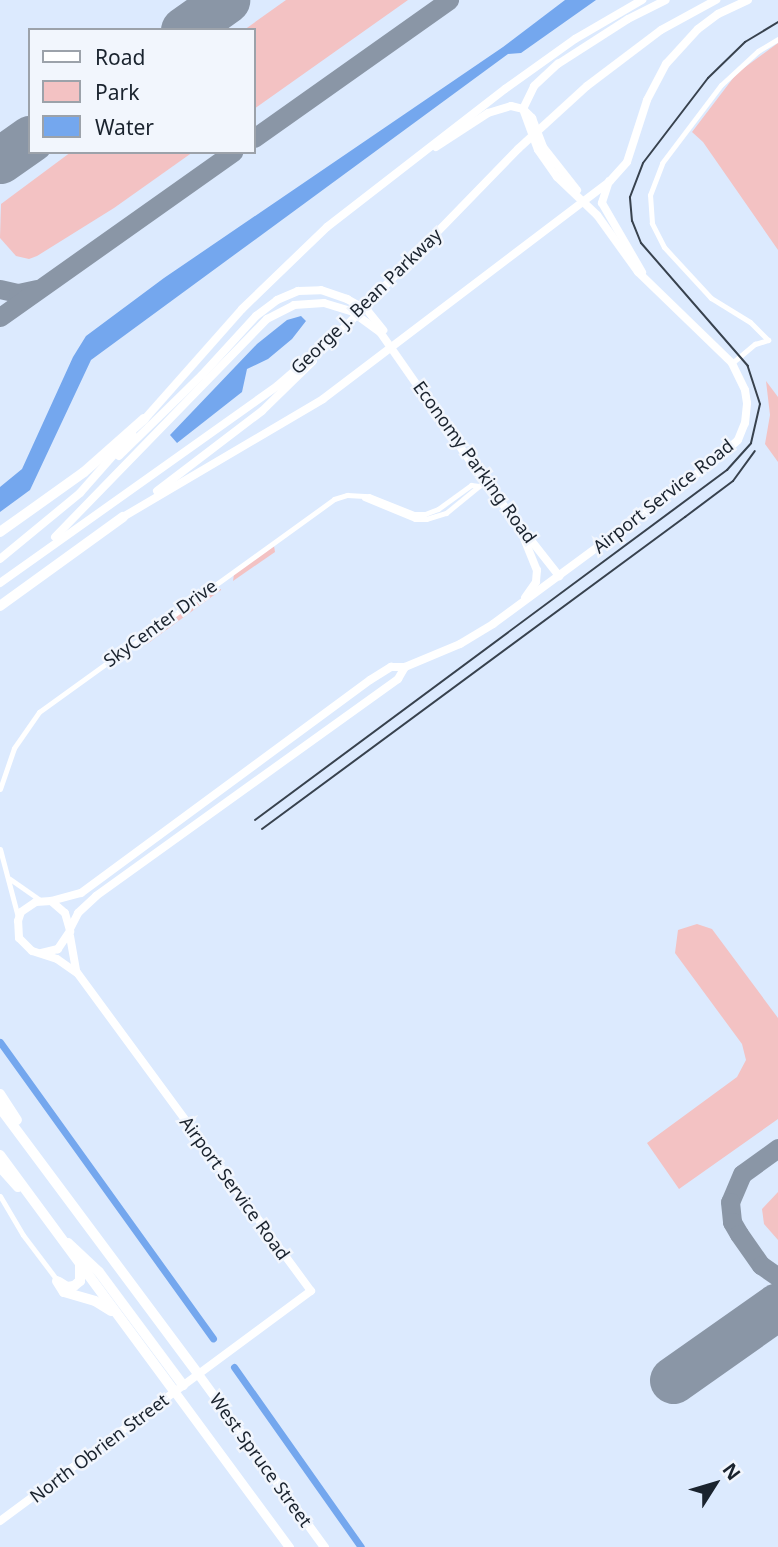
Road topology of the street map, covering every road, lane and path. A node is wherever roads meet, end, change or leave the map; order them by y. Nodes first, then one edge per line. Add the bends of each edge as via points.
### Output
1 (642, 0) edge
2 (666, 0) edge
3 (716, 0) edge
4 (748, 0) edge
5 (778, 39) edge
6 (523, 109) junction
7 (610, 180) junction
8 (384, 181) junction
9 (584, 201) junction
10 (646, 281) junction
11 (344, 328) junction
12 (393, 348) junction
13 (732, 363) junction
14 (144, 419) junction
15 (482, 484) junction
16 (80, 493) junction
17 (122, 517) junction
18 (514, 522) junction
19 (0, 533) edge
20 (0, 559) edge
21 (24, 564) junction
22 (559, 576) junction
23 (0, 583) edge
24 (521, 604) junction
25 (0, 608) edge
26 (405, 667) junction
27 (0, 789) edge
28 (0, 849) edge
29 (10, 879) junction
30 (41, 901) junction
31 (51, 901) junction
32 (18, 921) junction
33 (70, 930) junction
34 (41, 953) junction
35 (77, 973) junction
36 (0, 1094) edge
37 (0, 1108) edge
38 (0, 1155) edge
39 (46, 1165) junction
40 (0, 1167) edge
41 (0, 1196) edge
42 (40, 1210) junction
43 (52, 1228) junction
44 (80, 1264) junction
45 (57, 1281) junction
46 (117, 1315) junction
47 (198, 1374) junction
48 (179, 1388) junction
49 (2, 1516) edge
50 (289, 1547) edge
51 (324, 1547) edge

1 - 8 street via 575,39
2 - 6 street via 558,64 534,86
3 - 11 street, George J. Bean Parkway via 661,30 553,117
4 - 7 street via 718,14 673,54 647,100 627,162
5 - 13 street via 722,85 662,163 650,195 652,223 664,247 711,298 768,340 755,344
6 - 8 street via 511,106 488,113
6 - 9 street, Airport Service Road via 532,118 543,147
7 - 9 street
7 - 10 street via 602,203
8 - 14 street via 265,285
9 - 10 street, Airport Service Road
9 - 12 street via 408,332
10 - 13 street, Airport Service Road
11 - 17 street via 262,411
11 - 21 street, George J. Bean Parkway via 246,411
12 - 15 street, Economy Parking Road
12 - 16 street via 367,310 348,299 321,290 298,291 277,300
12 - 17 street via 314,405
12 - 21 street via 366,320 339,306 310,302 279,310
13 - 22 street, Airport Service Road via 747,403 737,440
14 - 16 street
14 - 19 highway via 92,466
15 - 18 street, Economy Parking Road
15 - 27 street, SkyCenter Drive via 446,513 426,519 415,519 358,495 334,499 43,708 17,742
16 - 20 street
17 - 25 highway
18 - 22 street, Economy Parking Road
18 - 24 street via 537,570 536,582
21 - 23 street, George J. Bean Parkway
22 - 24 street, Airport Service Road
24 - 26 street, Airport Service Road via 469,639
26 - 31 street, Airport Service Road via 391,667 370,680 81,893
26 - 33 street, Airport Service Road via 398,679 96,896 78,913
28 - 29 street
29 - 30 street
29 - 32 street
30 - 31 street
30 - 32 street via 28,906
31 - 33 street via 65,913
32 - 34 street via 25,946
33 - 34 street via 58,949
33 - 35 street, Airport Service Road
34 - 35 street, Airport Service Road
35 - 47 street, Airport Service Road via 311,1291
36 - 39 highway
37 - 39 highway
38 - 42 highway
39 - 47 highway
40 - 42 highway
41 - 45 street
42 - 43 highway
43 - 44 highway
43 - 48 highway via 99,1272
44 - 45 highway via 79,1281 74,1286
44 - 46 highway
45 - 46 highway via 64,1292 95,1301
46 - 48 highway
47 - 48 street, North Obrien Street
47 - 51 main road, West Spruce Street
48 - 49 street, North Obrien Street
48 - 50 main road, West Spruce Street

